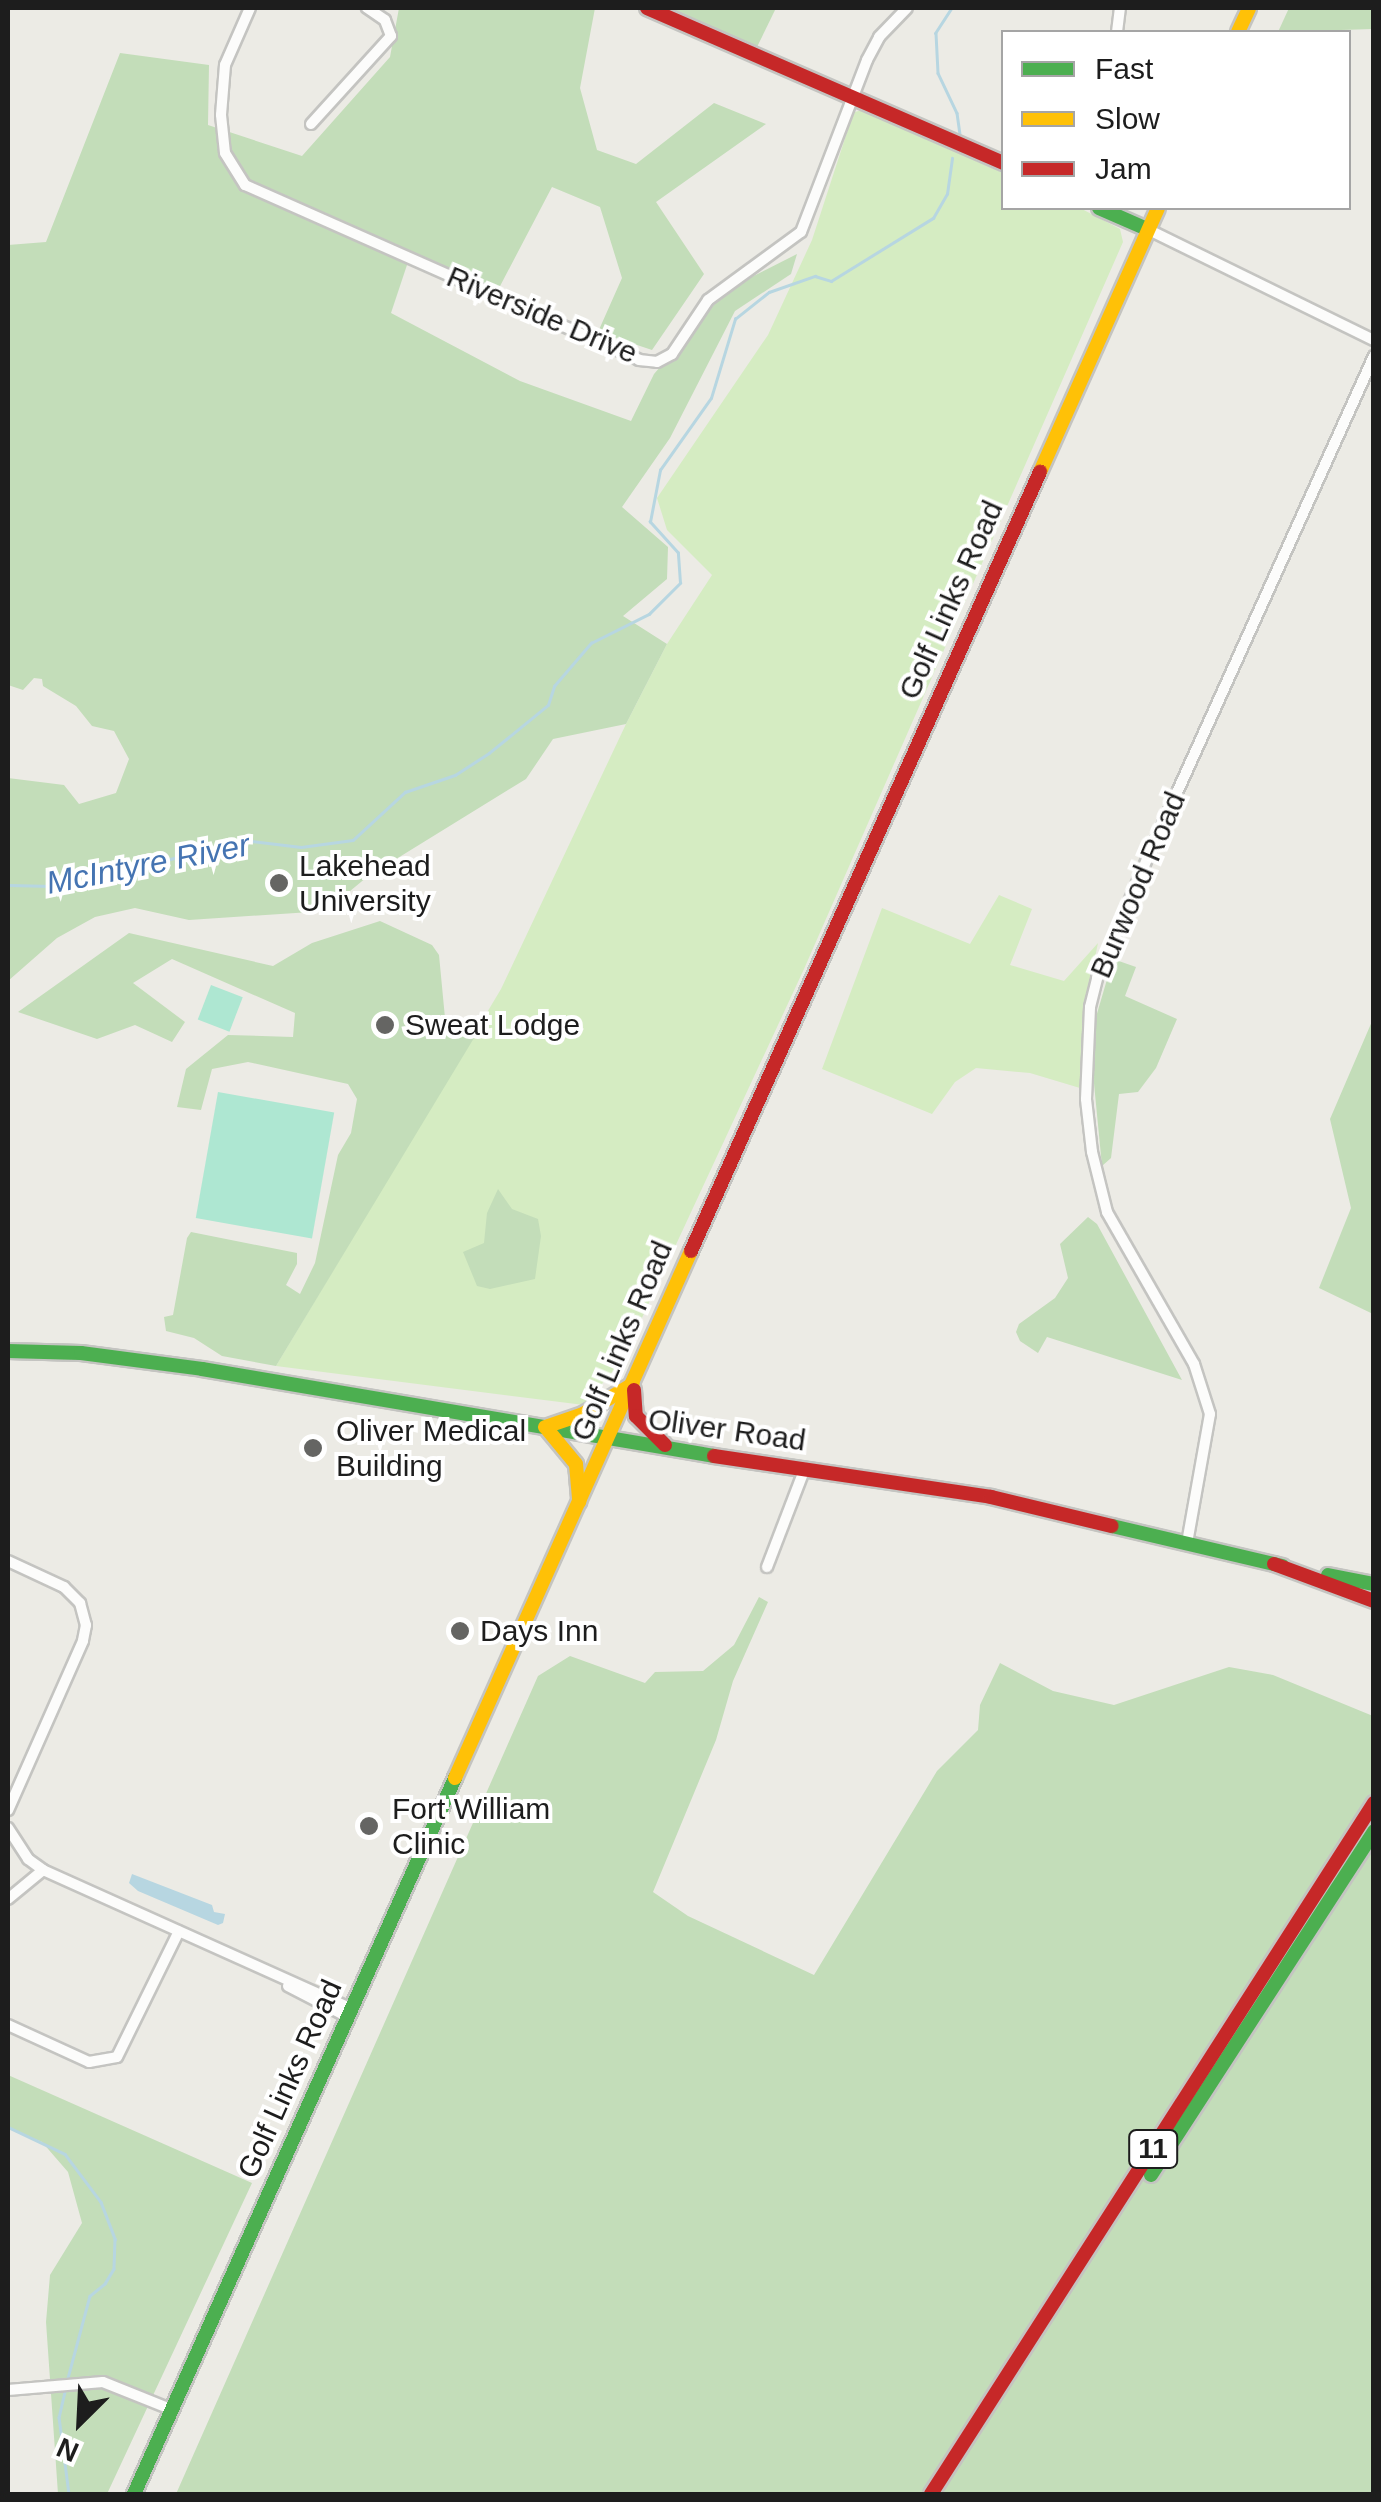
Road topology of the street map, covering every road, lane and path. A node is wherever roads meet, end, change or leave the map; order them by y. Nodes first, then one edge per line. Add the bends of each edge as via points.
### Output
1 (250, 8) edge
2 (368, 8) edge
3 (646, 8) edge
4 (908, 8) edge
5 (854, 98) junction
6 (311, 124) dead end
7 (1001, 162) edge
8 (1104, 210) edge
9 (1157, 210) edge
10 (1147, 229) junction
11 (1374, 340) edge
12 (1374, 356) edge
13 (8, 1350) edge
14 (634, 1384) junction
15 (544, 1429) junction
16 (609, 1440) junction
17 (672, 1449) junction
18 (806, 1468) junction
19 (578, 1508) junction
20 (1186, 1543) junction
21 (8, 1562) edge
22 (1274, 1564) junction
23 (766, 1567) dead end
24 (1374, 1587) edge
25 (1374, 1601) edge
26 (1374, 1802) edge
27 (8, 1810) edge
28 (8, 1828) edge
29 (1374, 1831) edge
30 (43, 1870) junction
31 (8, 1899) edge
32 (179, 1931) junction
33 (350, 2013) junction
34 (8, 2025) edge
35 (8, 2390) edge
36 (172, 2410) junction
37 (134, 2494) edge
38 (932, 2494) edge
39 (944, 2494) edge

1 - 5 street, Riverside Drive via 225,65 221,115 225,153 245,185 639,360 657,362 672,354 708,300 801,232
2 - 6 street via 385,20 391,36
3 - 5 main road
4 - 5 street, Riverside Drive via 879,37
5 - 7 main road
8 - 10 main road
9 - 10 main road, Golf Links Road
10 - 11 street
10 - 14 main road, Golf Links Road
12 - 20 street, Burwood Road via 1146,859 1090,1007 1086,1099 1107,1212 1206,1392 1208,1441
13 - 15 main road, Oliver Road via 124,1358
14 - 15 main road
14 - 16 main road, Golf Links Road
14 - 17 main road via 636,1416
15 - 16 main road, Oliver Road
15 - 19 main road via 576,1464
16 - 17 main road, Oliver Road
16 - 19 main road, Golf Links Road
17 - 18 main road, Oliver Road
18 - 20 main road, Oliver Road via 991,1497
18 - 23 street
19 - 33 main road, Golf Links Road
20 - 22 main road, Oliver Road
21 - 27 street via 64,1587 80,1603 86,1625
22 - 24 main road
22 - 25 main road
26 - 38 main road, 11
28 - 30 street
29 - 39 main road, 11
30 - 31 street
30 - 32 street
32 - 33 street
32 - 34 street via 118,2057 89,2062
33 - 36 main road, Golf Links Road
35 - 36 street via 103,2382
36 - 37 main road, Golf Links Road

